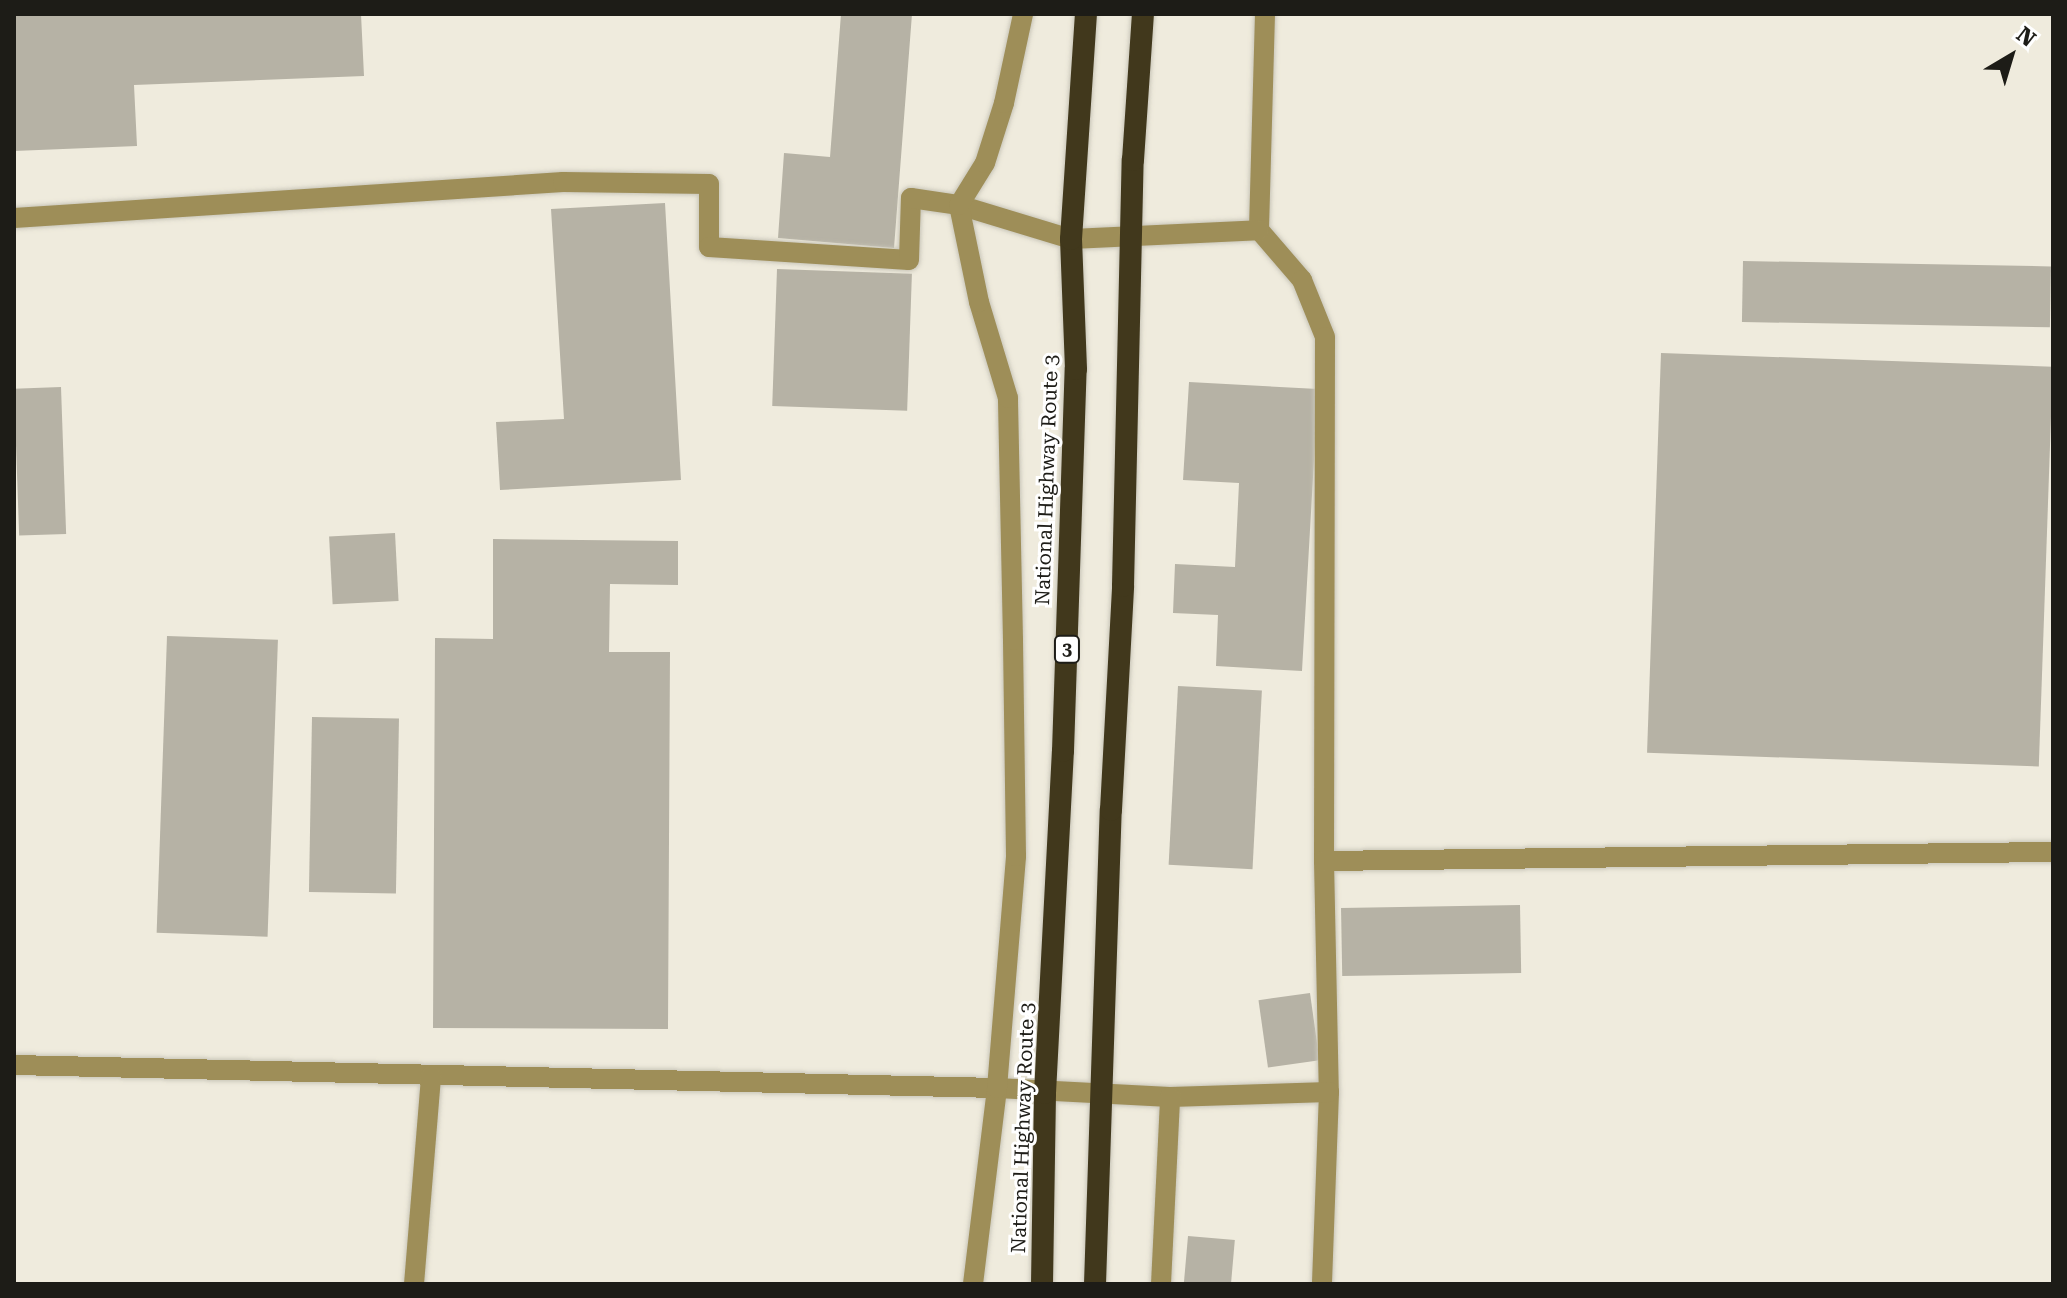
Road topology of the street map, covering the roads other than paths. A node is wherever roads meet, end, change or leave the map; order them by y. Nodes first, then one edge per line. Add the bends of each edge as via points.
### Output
1 (1023, 14) edge
2 (1086, 14) edge
3 (1143, 14) edge
4 (1265, 14) edge
5 (959, 205) junction
6 (14, 218) edge
7 (1259, 230) junction
8 (1131, 234) junction
9 (1071, 239) junction
10 (2053, 852) edge
11 (1324, 861) junction
12 (14, 1065) edge
13 (431, 1076) junction
14 (997, 1088) junction
15 (1329, 1092) junction
16 (1045, 1093) junction
17 (1100, 1093) junction
18 (1170, 1097) junction
19 (414, 1284) edge
20 (973, 1284) edge
21 (1042, 1284) edge
22 (1095, 1284) edge
23 (1161, 1284) edge
24 (1322, 1284) edge

1 - 5 street via 985,163
2 - 9 highway, National Highway Route 3 / 3
3 - 8 highway
4 - 7 street
5 - 6 street via 911,198 909,260 709,247 709,184 563,182
5 - 9 street
5 - 14 street via 979,302 1008,398 1016,856
7 - 8 street
7 - 11 street via 1302,280 1325,337
8 - 9 street
8 - 17 highway via 1123,586
9 - 16 highway, National Highway Route 3 / 3 via 1076,369
10 - 11 street
11 - 15 street
12 - 13 street
13 - 14 street
13 - 19 street
14 - 16 street
14 - 20 street
15 - 18 street
15 - 24 street
16 - 17 street
16 - 21 highway, National Highway Route 3 / 3
17 - 18 street
17 - 22 highway
18 - 23 street

